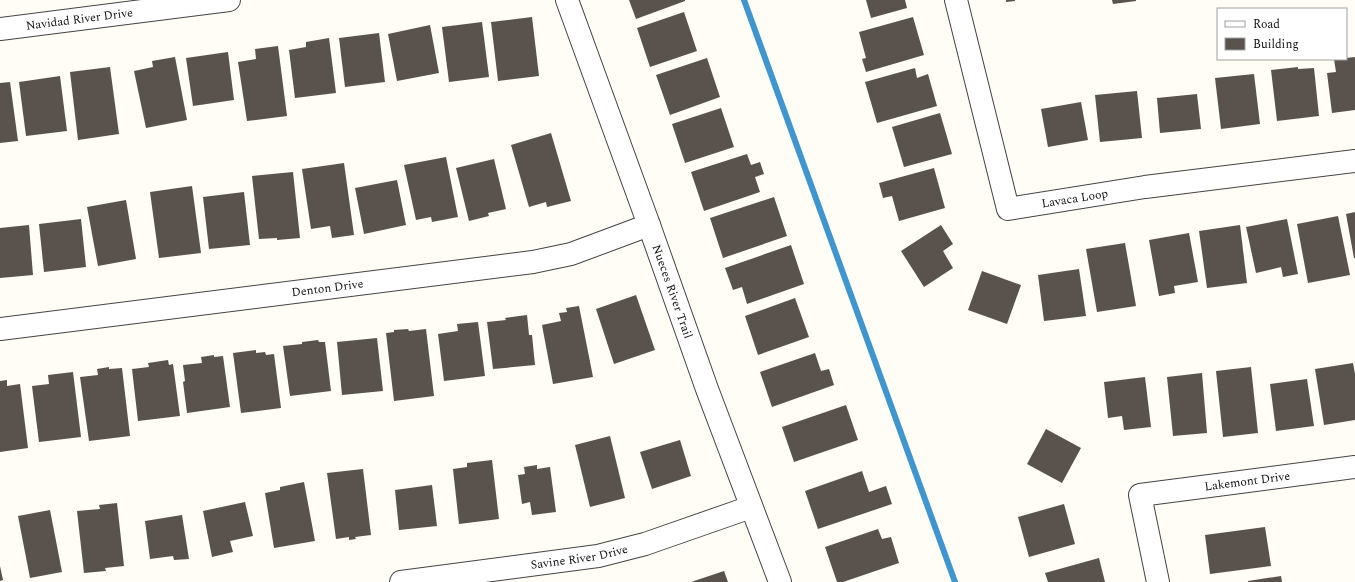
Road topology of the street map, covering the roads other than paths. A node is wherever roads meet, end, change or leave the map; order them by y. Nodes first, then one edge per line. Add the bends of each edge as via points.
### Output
1 (229, 0) edge
2 (567, 0) edge
3 (956, 0) edge
4 (0, 29) edge
5 (1355, 161) edge
6 (649, 225) junction
7 (0, 329) edge
8 (1355, 467) edge
9 (751, 507) junction
10 (401, 582) edge
11 (780, 582) edge
12 (1158, 582) edge

1 - 4 street, Navidad River Drive
2 - 6 street, Nueces River Trail
3 - 5 street, Lavaca Loop via 1008,209 1145,187
6 - 7 street, Denton Drive via 571,254 533,262
6 - 9 street, Nueces River Trail
8 - 12 street, Lakemont Drive via 1140,495
9 - 10 street, Savine River Drive via 645,544 598,556
9 - 11 street, Nueces River Trail

